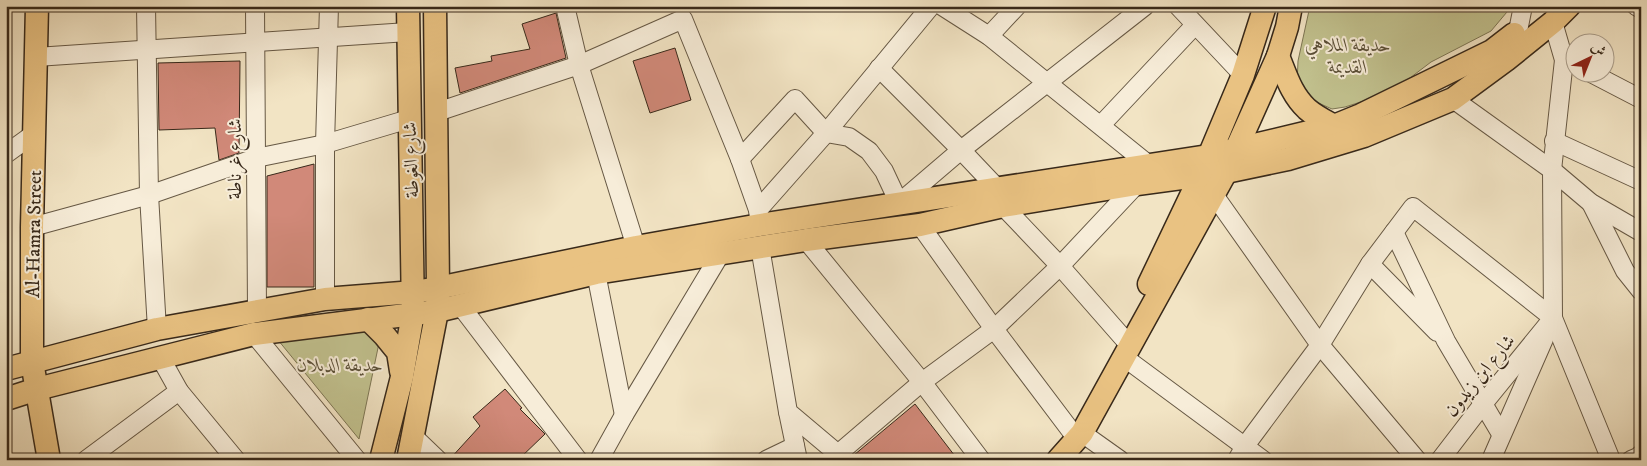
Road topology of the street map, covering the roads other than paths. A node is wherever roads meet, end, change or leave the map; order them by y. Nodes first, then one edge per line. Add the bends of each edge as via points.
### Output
1 (37, 6) edge
2 (146, 6) edge
3 (255, 6) edge
4 (329, 6) edge
5 (408, 6) edge
6 (435, 6) edge
7 (565, 6) edge
8 (931, 6) edge
9 (942, 6) edge
10 (1017, 6) edge
11 (1145, 6) edge
12 (1178, 6) edge
13 (1265, 6) edge
14 (1291, 6) edge
15 (1522, 6) edge
16 (1569, 6) edge
17 (1636, 6) edge
18 (1641, 9) edge
19 (682, 13) edge
20 (1550, 14) edge
21 (1195, 25) junction
22 (1518, 31) junction
23 (408, 32) junction
24 (990, 36) junction
25 (328, 37) junction
26 (255, 42) junction
27 (1564, 48) edge
28 (147, 50) junction
29 (1278, 56) junction
30 (36, 57) junction
31 (579, 65) junction
32 (879, 68) junction
33 (1243, 75) junction
34 (1566, 82) edge
35 (1608, 82) edge
36 (1048, 83) junction
37 (1453, 99) junction
38 (1641, 99) edge
39 (437, 112) junction
40 (409, 119) junction
41 (1101, 125) junction
42 (1334, 126) junction
43 (34, 133) junction
44 (826, 133) junction
45 (1554, 141) junction
46 (326, 144) junction
47 (962, 150) junction
48 (1236, 150) junction
49 (6, 154) edge
50 (256, 158) junction
51 (740, 160) junction
52 (1149, 165) junction
53 (1205, 166) junction
54 (1552, 170) junction
55 (1226, 172) junction
56 (1641, 181) edge
57 (1137, 184) junction
58 (149, 194) junction
59 (1214, 195) junction
60 (1000, 197) junction
61 (900, 203) junction
62 (1591, 203) junction
63 (920, 225) junction
64 (32, 227) junction
65 (759, 228) junction
66 (1394, 232) junction
67 (1641, 232) edge
68 (806, 240) junction
69 (636, 247) junction
70 (720, 253) junction
71 (1370, 264) junction
72 (1060, 266) junction
73 (596, 273) junction
74 (438, 288) junction
75 (1641, 291) edge
76 (325, 299) junction
77 (413, 302) junction
78 (460, 305) junction
79 (257, 310) junction
80 (436, 311) junction
81 (1553, 318) junction
82 (368, 319) junction
83 (157, 329) junction
84 (994, 329) junction
85 (254, 334) junction
86 (1446, 341) junction
87 (1320, 345) junction
88 (1124, 349) junction
89 (160, 357) junction
90 (32, 362) junction
91 (6, 369) edge
92 (402, 377) junction
93 (922, 382) junction
94 (37, 389) junction
95 (179, 391) junction
96 (6, 399) edge
97 (1482, 404) junction
98 (788, 412) junction
99 (624, 415) junction
100 (1077, 432) junction
101 (1501, 434) junction
102 (413, 436) junction
103 (796, 453) edge
104 (1241, 453) edge
105 (1641, 454) edge
106 (227, 456) edge
107 (842, 456) edge
108 (49, 460) edge
109 (86, 460) edge
110 (357, 460) edge
111 (381, 460) edge
112 (408, 460) edge
113 (438, 460) edge
114 (578, 460) edge
115 (599, 460) edge
116 (766, 460) edge
117 (981, 460) edge
118 (1046, 460) edge
119 (1058, 460) edge
120 (1120, 460) edge
121 (1263, 460) edge
122 (1417, 460) edge
123 (1440, 460) edge
124 (1491, 460) edge
125 (1611, 460) edge
126 (1631, 460) edge

1 - 30 main road, Al-Hamra Street
2 - 28 street
3 - 26 street, شارع غرناطة
4 - 25 street
5 - 23 main road, شارع الغوطة
6 - 39 main road
7 - 31 street
8 - 32 street
9 - 24 street
10 - 24 street
11 - 36 street
12 - 21 street
13 - 33 main road
14 - 29 main road
15 - 22 street
16 - 20 main road
17 - 18 street
19 - 31 street
19 - 51 street
20 - 22 main road
20 - 27 street
20 - 37 main road via 1506,60
21 - 33 street
21 - 41 street
22 - 42 main road via 1492,51
23 - 25 street
23 - 40 main road, شارع الغوطة
24 - 36 street
25 - 26 street
25 - 46 street
26 - 28 street
26 - 50 street, شارع غرناطة
28 - 30 street
28 - 58 street
29 - 42 main road via 1298,99 1308,110
29 - 48 main road
30 - 43 main road, Al-Hamra Street
31 - 39 street
31 - 69 street
32 - 44 street
32 - 47 street
33 - 53 main road
34 - 45 street
35 - 38 street
36 - 41 street
36 - 47 street
37 - 54 street
37 - 55 main road via 1364,136 1288,159
39 - 74 main road
40 - 46 street
40 - 77 main road, شارع الغوطة
41 - 52 street
42 - 48 main road
43 - 49 street
43 - 64 main road, Al-Hamra Street
44 - 51 street via 795,99
44 - 61 street via 849,137 869,151 884,171
44 - 65 street
45 - 54 street
45 - 56 street
46 - 50 street
46 - 76 street
47 - 60 street
47 - 61 street
48 - 53 main road
48 - 55 main road
50 - 58 street
50 - 79 street, شارع غرناطة
51 - 65 street
52 - 53 main road
52 - 60 main road
53 - 55 main road
53 - 57 main road
53 - 88 main road
54 - 62 street
54 - 81 street
55 - 59 main road
57 - 60 main road
57 - 72 street
58 - 64 street
58 - 83 street
59 - 87 street
59 - 88 main road
60 - 61 main road
60 - 63 main road
60 - 72 street
61 - 65 main road
62 - 67 street
62 - 75 street via 1625,271
63 - 68 main road
63 - 84 street
64 - 90 main road, Al-Hamra Street
65 - 68 main road
65 - 69 main road
65 - 70 main road
65 - 98 street
66 - 71 street
66 - 81 street via 1413,207
66 - 86 street
68 - 93 street
69 - 74 main road
70 - 73 main road
70 - 99 street
71 - 86 street
71 - 87 street
72 - 84 street
72 - 88 street
73 - 78 main road
73 - 99 street
74 - 77 main road
74 - 80 main road
76 - 77 main road
76 - 79 main road
77 - 80 main road
77 - 82 main road
77 - 92 main road, شارع الغوطة
78 - 80 main road
78 - 114 street
79 - 83 main road
80 - 102 main road
81 - 97 street, شارع ابن زيدون
81 - 101 street
81 - 125 street
82 - 85 main road
82 - 92 main road via 398,352
83 - 90 main road
84 - 93 street
84 - 100 street
85 - 89 main road
85 - 110 street
86 - 97 street
87 - 104 street
87 - 122 street
88 - 100 main road
88 - 104 street
89 - 94 main road
89 - 95 street
90 - 91 main road
90 - 94 main road, Al-Hamra Street
92 - 111 main road, شارع الغوطة
93 - 107 street
93 - 117 street
94 - 96 main road
94 - 108 main road, Al-Hamra Street
95 - 106 street
95 - 109 street
97 - 101 street
97 - 123 street, شارع ابن زيدون
98 - 103 street
98 - 107 street
99 - 115 street
100 - 118 main road
100 - 119 main road
100 - 120 street
101 - 124 street
102 - 112 main road
102 - 113 street
103 - 116 street
104 - 121 street
105 - 126 street

